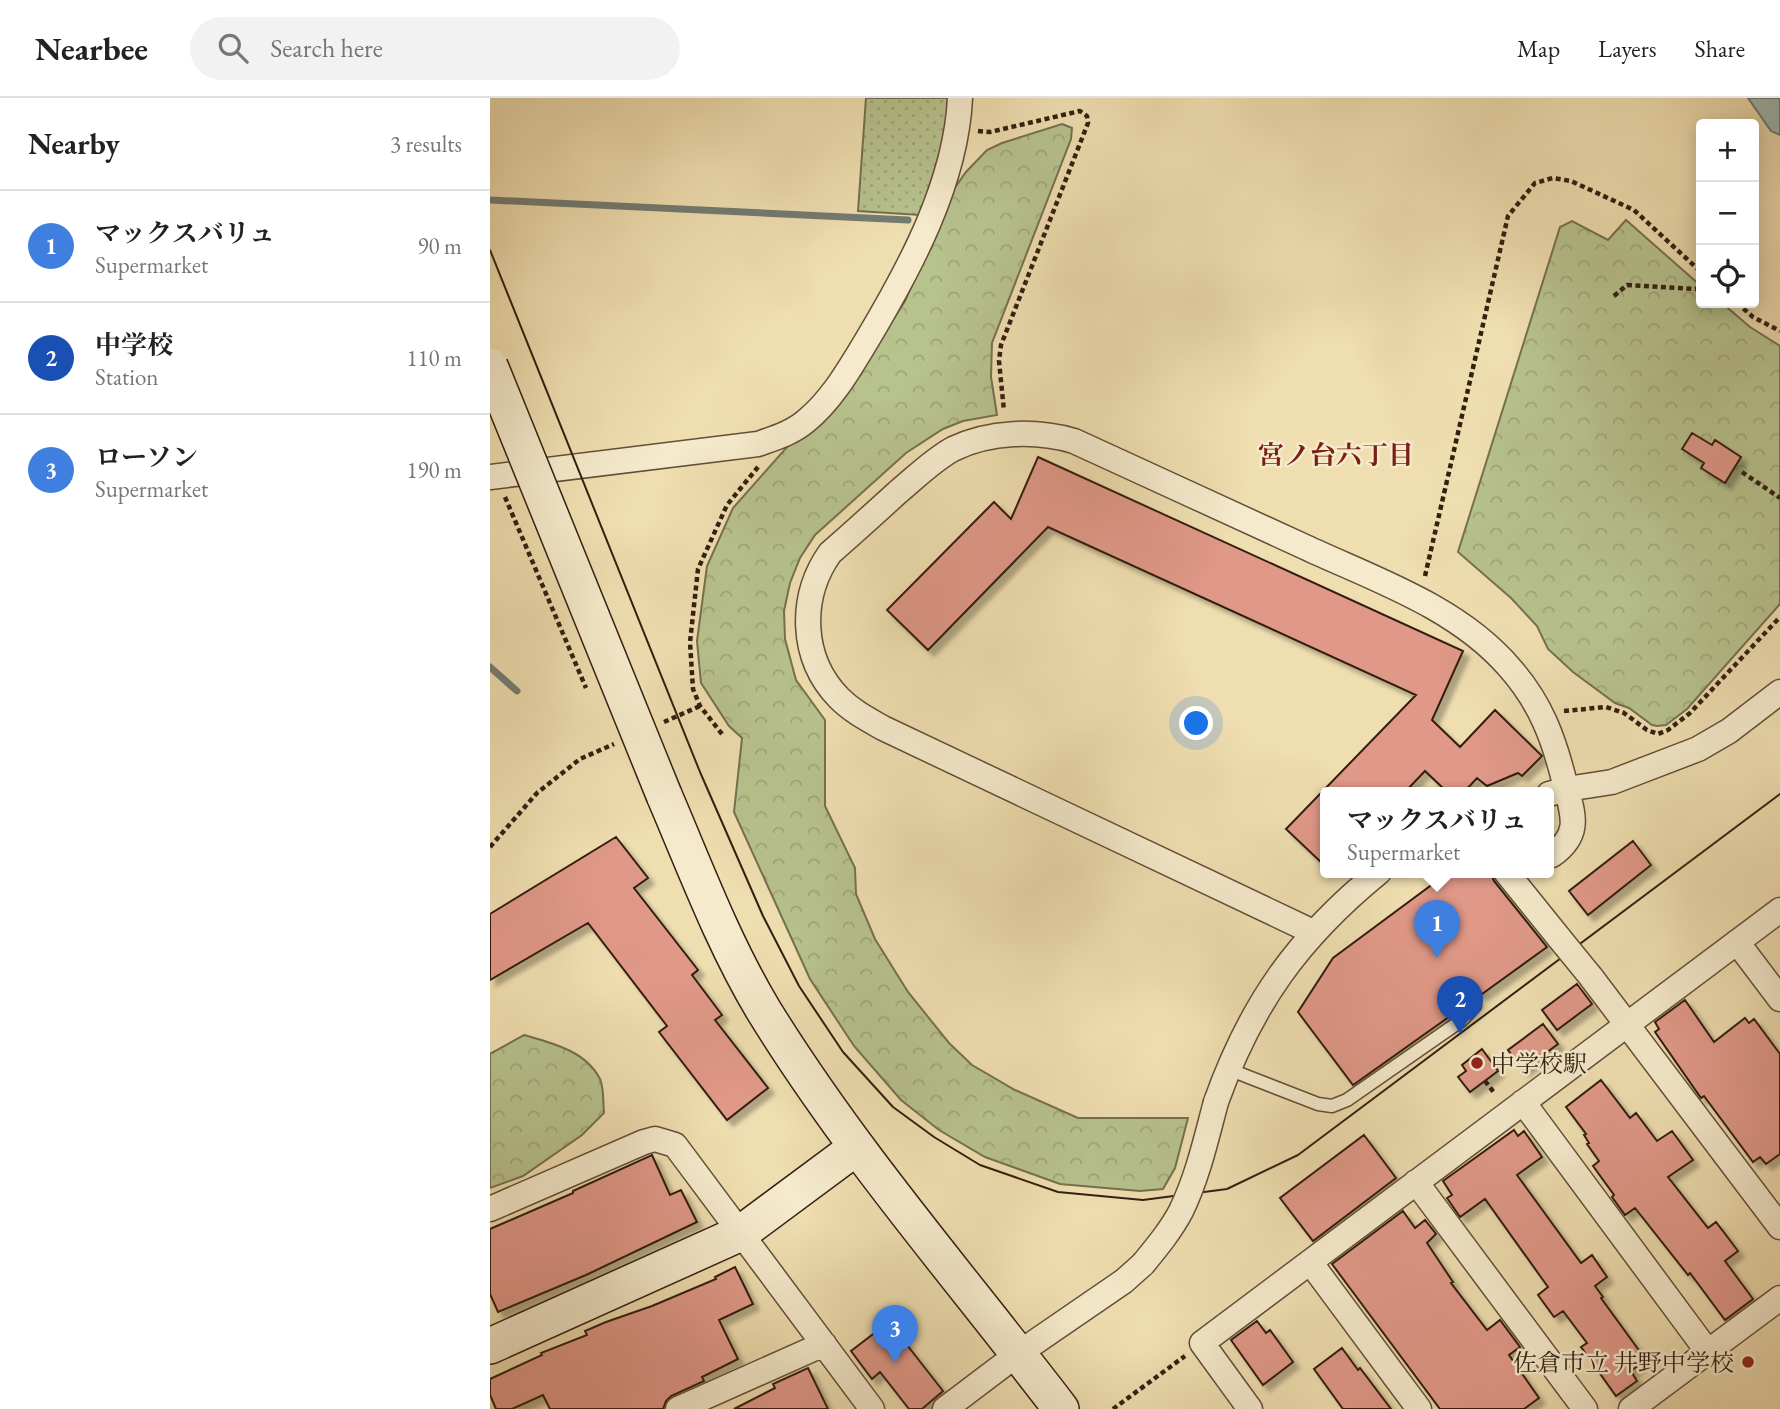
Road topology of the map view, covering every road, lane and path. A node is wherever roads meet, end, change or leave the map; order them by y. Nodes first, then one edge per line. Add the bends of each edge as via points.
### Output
1 (960, 98) edge
2 (958, 129) junction
3 (1696, 267) edge
4 (1696, 289) edge
5 (1614, 296) dead end
6 (1743, 308) edge
7 (1780, 331) edge
8 (490, 366) edge
9 (1005, 419) dead end
10 (782, 436) junction
11 (1742, 472) dead end
12 (493, 477) edge
13 (1780, 498) edge
14 (1423, 584) dead end
15 (1780, 617) edge
16 (1780, 692) edge
17 (588, 694) dead end
18 (700, 706) junction
19 (1560, 712) dead end
20 (661, 723) dead end
21 (722, 734) dead end
22 (623, 740) dead end
23 (1558, 792) edge
24 (490, 847) edge
25 (1554, 853) edge
26 (1371, 878) edge
27 (1511, 878) edge
28 (1780, 910) edge
29 (1313, 932) junction
30 (1737, 942) junction
31 (1475, 999) dead end
32 (1780, 999) edge
33 (1628, 1024) junction
34 (1238, 1073) junction
35 (1523, 1102) junction
36 (858, 1147) junction
37 (1416, 1182) junction
38 (490, 1209) edge
39 (1780, 1227) edge
40 (741, 1233) junction
41 (1310, 1262) junction
42 (1780, 1298) edge
43 (1202, 1343) junction
44 (824, 1344) junction
45 (490, 1346) edge
46 (1708, 1352) junction
47 (1019, 1353) junction
48 (678, 1409) edge
49 (872, 1409) edge
50 (945, 1409) edge
51 (1061, 1409) edge
52 (1113, 1409) edge
53 (1250, 1409) edge
54 (1419, 1409) edge
55 (1585, 1409) edge
56 (1631, 1409) edge

1 - 2 street
2 - 9 path via 990,132 1080,111 1087,116 1001,345
2 - 10 street via 921,240 897,290 832,393 806,421
3 - 14 path via 1634,211 1578,184 1553,178 1535,183 1520,199 1508,216
4 - 5 path via 1627,285
6 - 7 path
8 - 36 street, bridge via 724,936 762,1008
10 - 12 street via 758,444
10 - 18 path via 727,505 698,569 690,642 693,689
11 - 13 path
12 - 17 path
15 - 19 path via 1690,713 1668,730 1658,734 1647,730 1624,713 1606,707
16 - 23 street via 1729,732 1698,749 1612,782
18 - 20 path
18 - 21 path
22 - 24 path via 580,759 537,793
23 - 25 street via 1573,811 1573,827 1570,839
23 - 29 street via 1556,746 1546,719 1509,666 1478,636 1418,599 1074,441 1012,434 954,449 922,471 830,553 820,567 808,604 810,649 827,684 856,713
26 - 29 street
27 - 33 street, bridge
28 - 30 street
29 - 34 street via 1286,965 1243,1034
30 - 32 street
30 - 33 street
31 - 34 lane via 1475,1006 1462,1020 1332,1106
33 - 35 street
33 - 39 street
34 - 47 street, bridge via 1216,1102 1196,1175 1166,1236 1124,1281
35 - 37 street
35 - 46 street
36 - 40 street
36 - 47 street
37 - 41 street
37 - 55 street
38 - 40 street via 655,1139 675,1145
40 - 44 street
40 - 45 street
41 - 43 street
41 - 54 street
42 - 46 street
43 - 52 path
43 - 53 street
44 - 48 street
44 - 49 street
46 - 56 street
47 - 50 street
47 - 51 street

